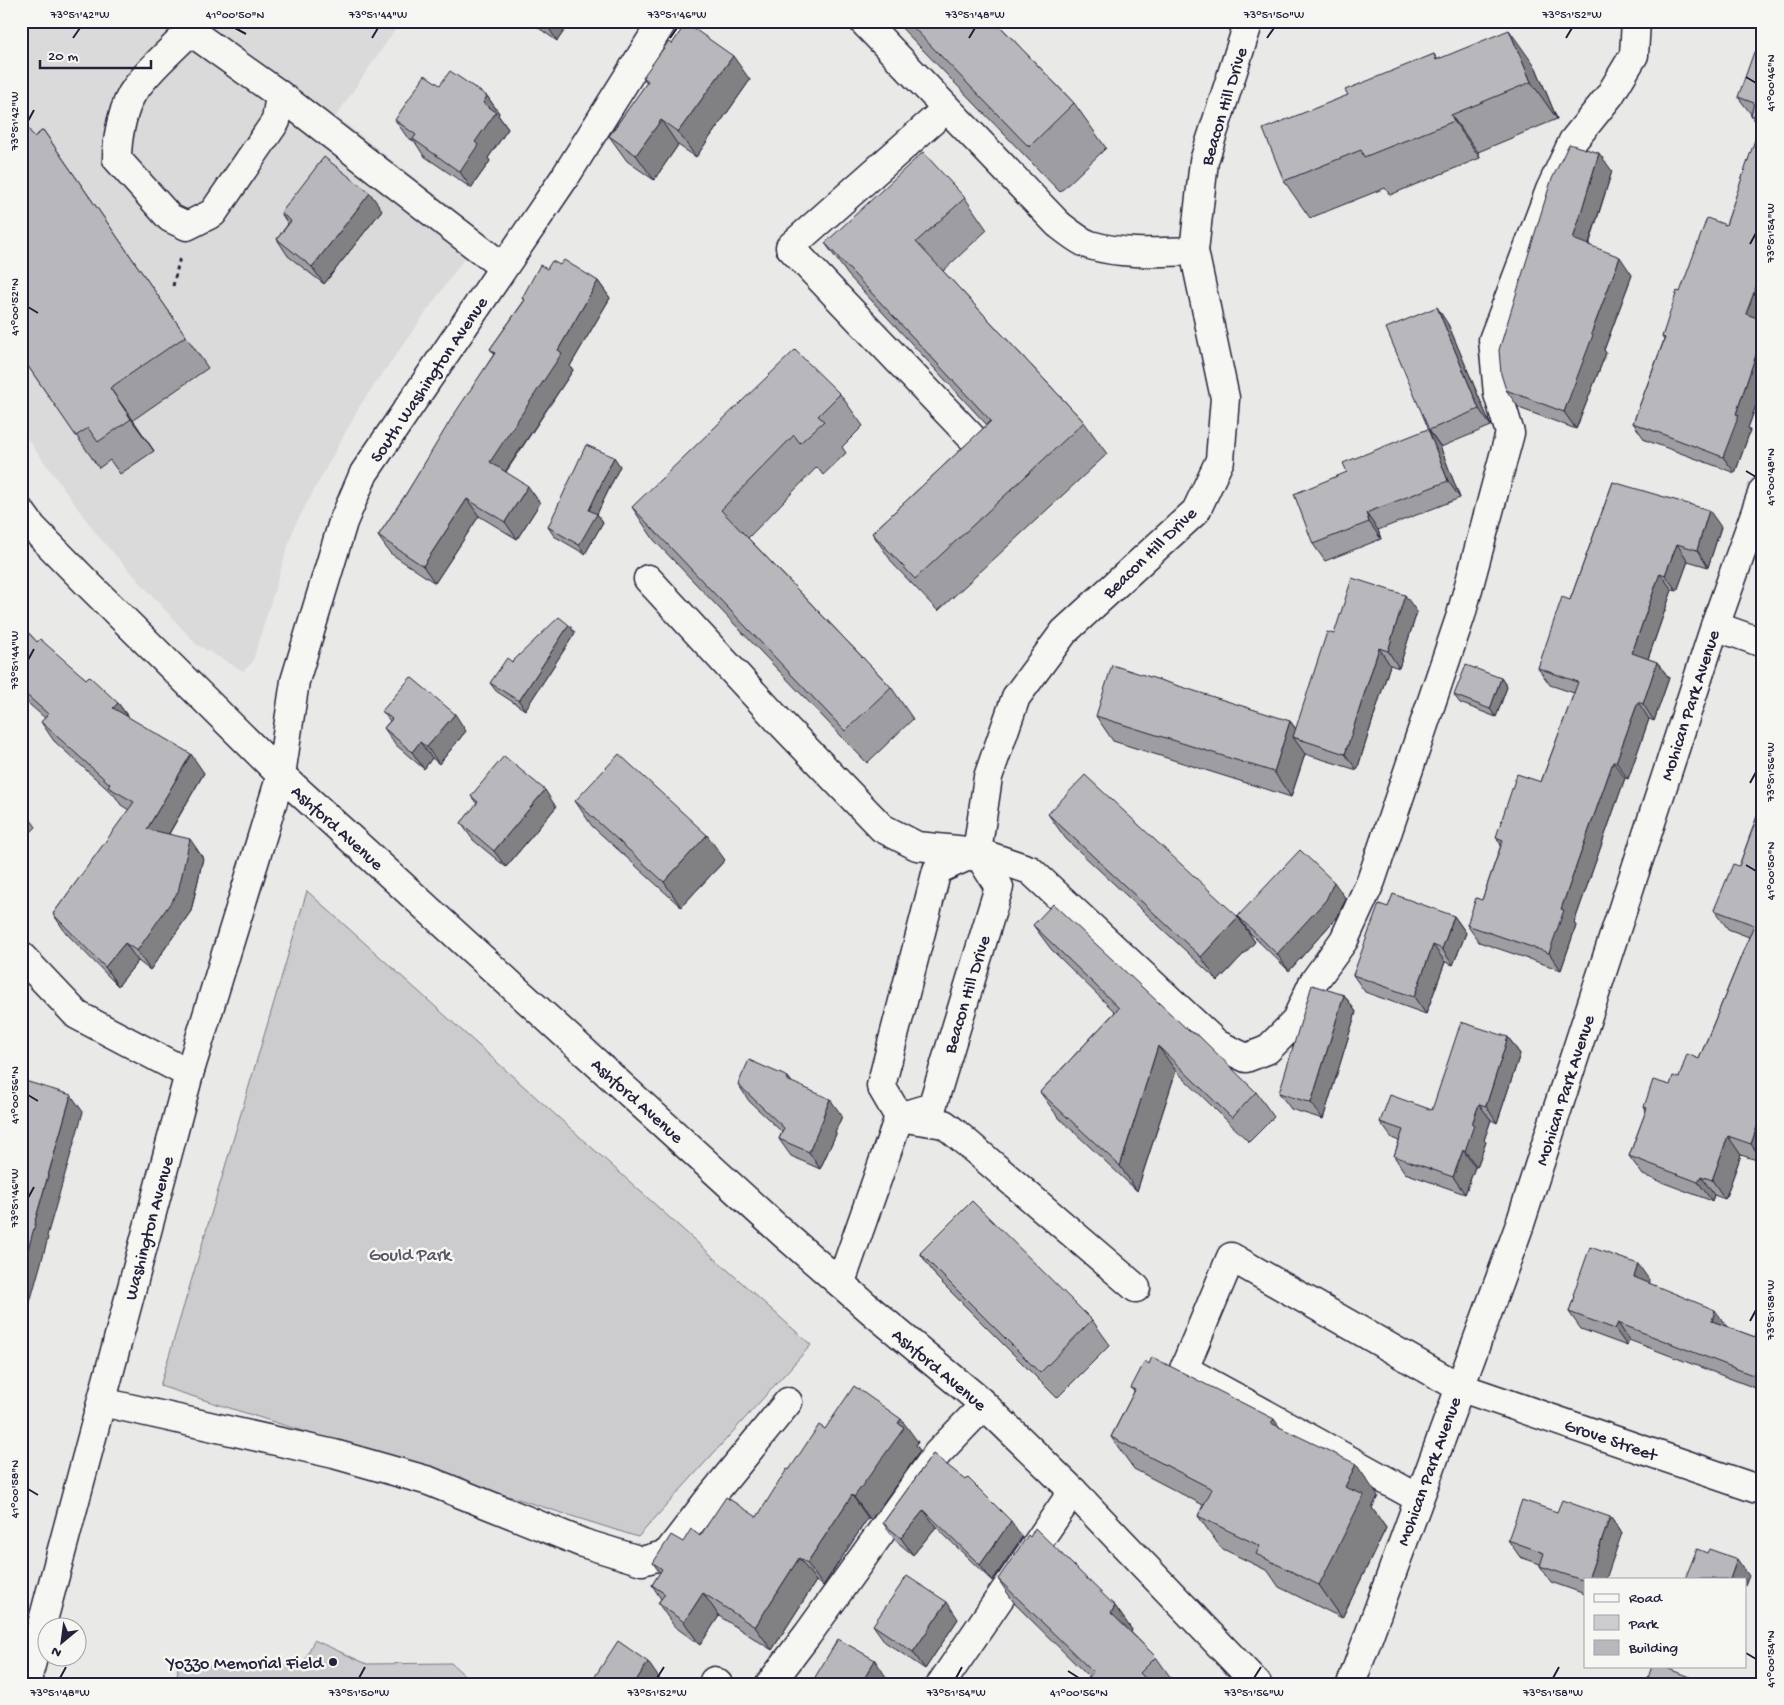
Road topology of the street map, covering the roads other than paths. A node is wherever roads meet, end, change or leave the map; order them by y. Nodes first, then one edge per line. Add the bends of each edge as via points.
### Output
1 (662, 21) edge
2 (863, 21) edge
3 (1249, 21) edge
4 (1636, 21) edge
5 (280, 95) junction
6 (946, 109) junction
7 (1194, 251) junction
8 (504, 267) junction
9 (978, 444) edge
10 (1763, 491) edge
11 (21, 512) edge
12 (648, 579) dead end
13 (1715, 626) junction
14 (1763, 643) edge
15 (281, 774) junction
16 (976, 852) junction
17 (21, 956) edge
18 (189, 1074) junction
19 (899, 1117) junction
20 (841, 1282) junction
21 (1136, 1288) dead end
22 (1459, 1387) junction
23 (102, 1402) junction
24 (788, 1402) dead end
25 (984, 1405) junction
26 (1763, 1490) edge
27 (1072, 1492) junction
28 (1418, 1498) junction
29 (26, 1684) edge
30 (770, 1684) edge
31 (941, 1684) edge
32 (1257, 1684) edge
33 (1351, 1684) edge

1 - 8 street, South Washington Avenue via 565,177
2 - 6 street
3 - 7 street, Beacon Hill Drive via 1204,161
4 - 16 street via 1634,55 1610,95 1573,141 1550,190 1493,340 1498,394 1510,433 1461,615 1371,882 1344,940 1314,983 1295,1022 1267,1050 1246,1058 1217,1044 1030,870
5 - 5 street via 190,31 134,89 117,141 117,159 170,218 186,226 213,214 276,121
5 - 8 street
6 - 7 street via 1058,224 1088,245 1137,252
6 - 9 street via 790,247
7 - 16 street, Beacon Hill Drive via 1225,398 1220,460 1196,511 1064,632 1016,697 988,777
8 - 15 street, South Washington Avenue via 364,472 343,522 296,681
10 - 13 street, Mohican Park Avenue
11 - 15 street, Ashford Avenue via 88,584
12 - 16 street via 882,828 917,846
13 - 14 street
13 - 22 street, Mohican Park Avenue via 1519,1227
15 - 18 street, Washington Avenue
15 - 20 street, Ashford Avenue via 786,1236
16 - 19 street via 938,870 881,1086
16 - 19 street, Beacon Hill Drive via 999,887 932,1107
17 - 18 street via 77,1016
18 - 23 street, Washington Avenue
19 - 20 street
19 - 21 street via 944,1124
20 - 25 street, Ashford Avenue
22 - 26 street, Grove Street
22 - 28 street, Mohican Park Avenue
22 - 28 street, Grove Street via 1231,1257 1184,1369
23 - 24 street via 334,1454 428,1481 583,1543 642,1561 667,1554
23 - 29 street, Washington Avenue
25 - 27 street, Ashford Avenue
25 - 30 street via 937,1454
27 - 31 street
27 - 32 street, Ashford Avenue
28 - 33 street, Mohican Park Avenue

